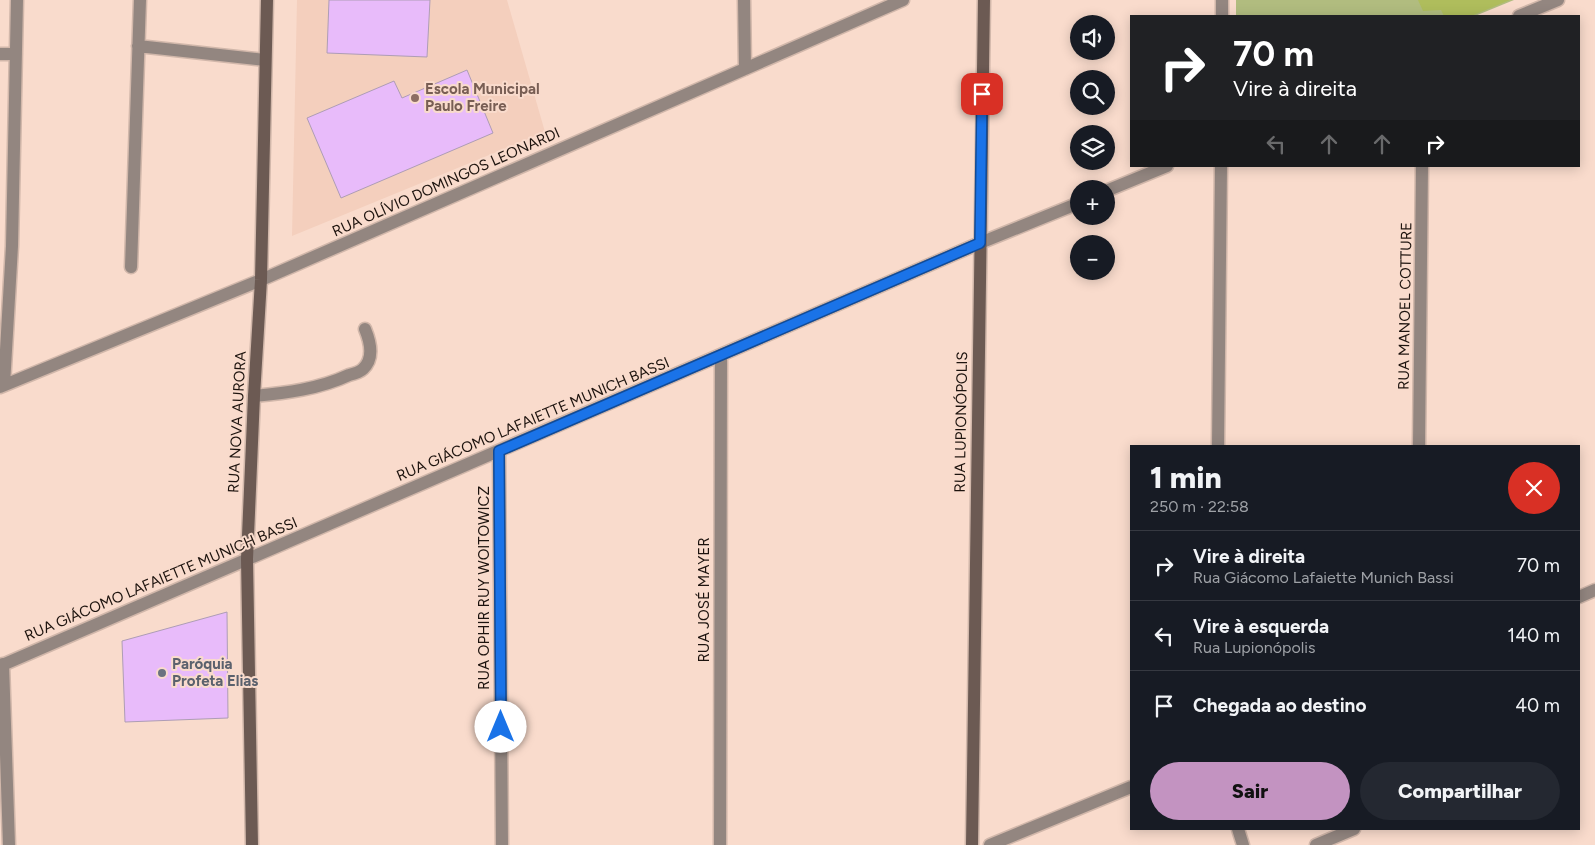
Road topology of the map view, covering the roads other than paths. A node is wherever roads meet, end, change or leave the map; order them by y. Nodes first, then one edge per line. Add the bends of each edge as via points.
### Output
1 (17, 0) edge
2 (140, 0) edge
3 (267, 0) edge
4 (744, 0) edge
5 (903, 0) edge
6 (984, 0) edge
7 (1222, 0) edge
8 (1558, 0) edge
9 (1222, 15) edge
10 (1521, 15) edge
11 (138, 46) junction
12 (0, 54) edge
13 (16, 54) junction
14 (265, 60) junction
15 (745, 69) junction
16 (1166, 167) edge
17 (1221, 167) edge
18 (1422, 167) edge
19 (1115, 188) edge
20 (1070, 207) edge
21 (980, 243) junction
22 (6, 246) edge
23 (131, 267) dead end
24 (261, 280) junction
25 (365, 328) dead end
26 (721, 355) junction
27 (2, 386) edge
28 (254, 396) junction
29 (1218, 445) edge
30 (1420, 445) edge
31 (499, 451) junction
32 (247, 559) junction
33 (1595, 590) edge
34 (1580, 597) edge
35 (1, 665) edge
36 (1130, 787) edge
37 (1238, 830) edge
38 (1352, 830) edge
39 (9, 845) edge
40 (252, 845) edge
41 (502, 845) edge
42 (720, 845) edge
43 (972, 845) edge
44 (990, 845) edge
45 (1243, 845) edge
46 (1316, 845) edge

1 - 13 street
2 - 11 street
3 - 14 main road, RUA NOVA AURORA
4 - 15 street
5 - 15 street, RUA OLÍVIO DOMINGOS LEONARDI
6 - 21 main road, RUA LUPIONÓPOLIS
7 - 9 street
8 - 10 street
11 - 14 street
11 - 23 street
12 - 13 street
13 - 22 street
14 - 24 main road, RUA NOVA AURORA
15 - 24 street, RUA OLÍVIO DOMINGOS LEONARDI
16 - 19 street
17 - 29 street
18 - 30 street, RUA MANOEL COTTURE
20 - 21 street, RUA GIÁCOMO LAFAIETTE MUNICH BASSI
21 - 26 street, RUA GIÁCOMO LAFAIETTE MUNICH BASSI
21 - 43 main road, RUA LUPIONÓPOLIS
22 - 27 street
24 - 27 street, RUA OLÍVIO DOMINGOS LEONARDI
24 - 28 main road, RUA NOVA AURORA
25 - 28 street via 371,344 370,357 363,369 336,382 291,393
26 - 31 street, RUA GIÁCOMO LAFAIETTE MUNICH BASSI
26 - 42 street, RUA JOSÉ MAYER
28 - 32 main road, RUA NOVA AURORA
31 - 32 street, RUA GIÁCOMO LAFAIETTE MUNICH BASSI
31 - 41 street, RUA OPHIR RUY WOITOWICZ
32 - 35 street, RUA GIÁCOMO LAFAIETTE MUNICH BASSI
32 - 40 main road, RUA NOVA AURORA
33 - 34 street
35 - 39 street
36 - 44 street
37 - 45 street
38 - 46 street

